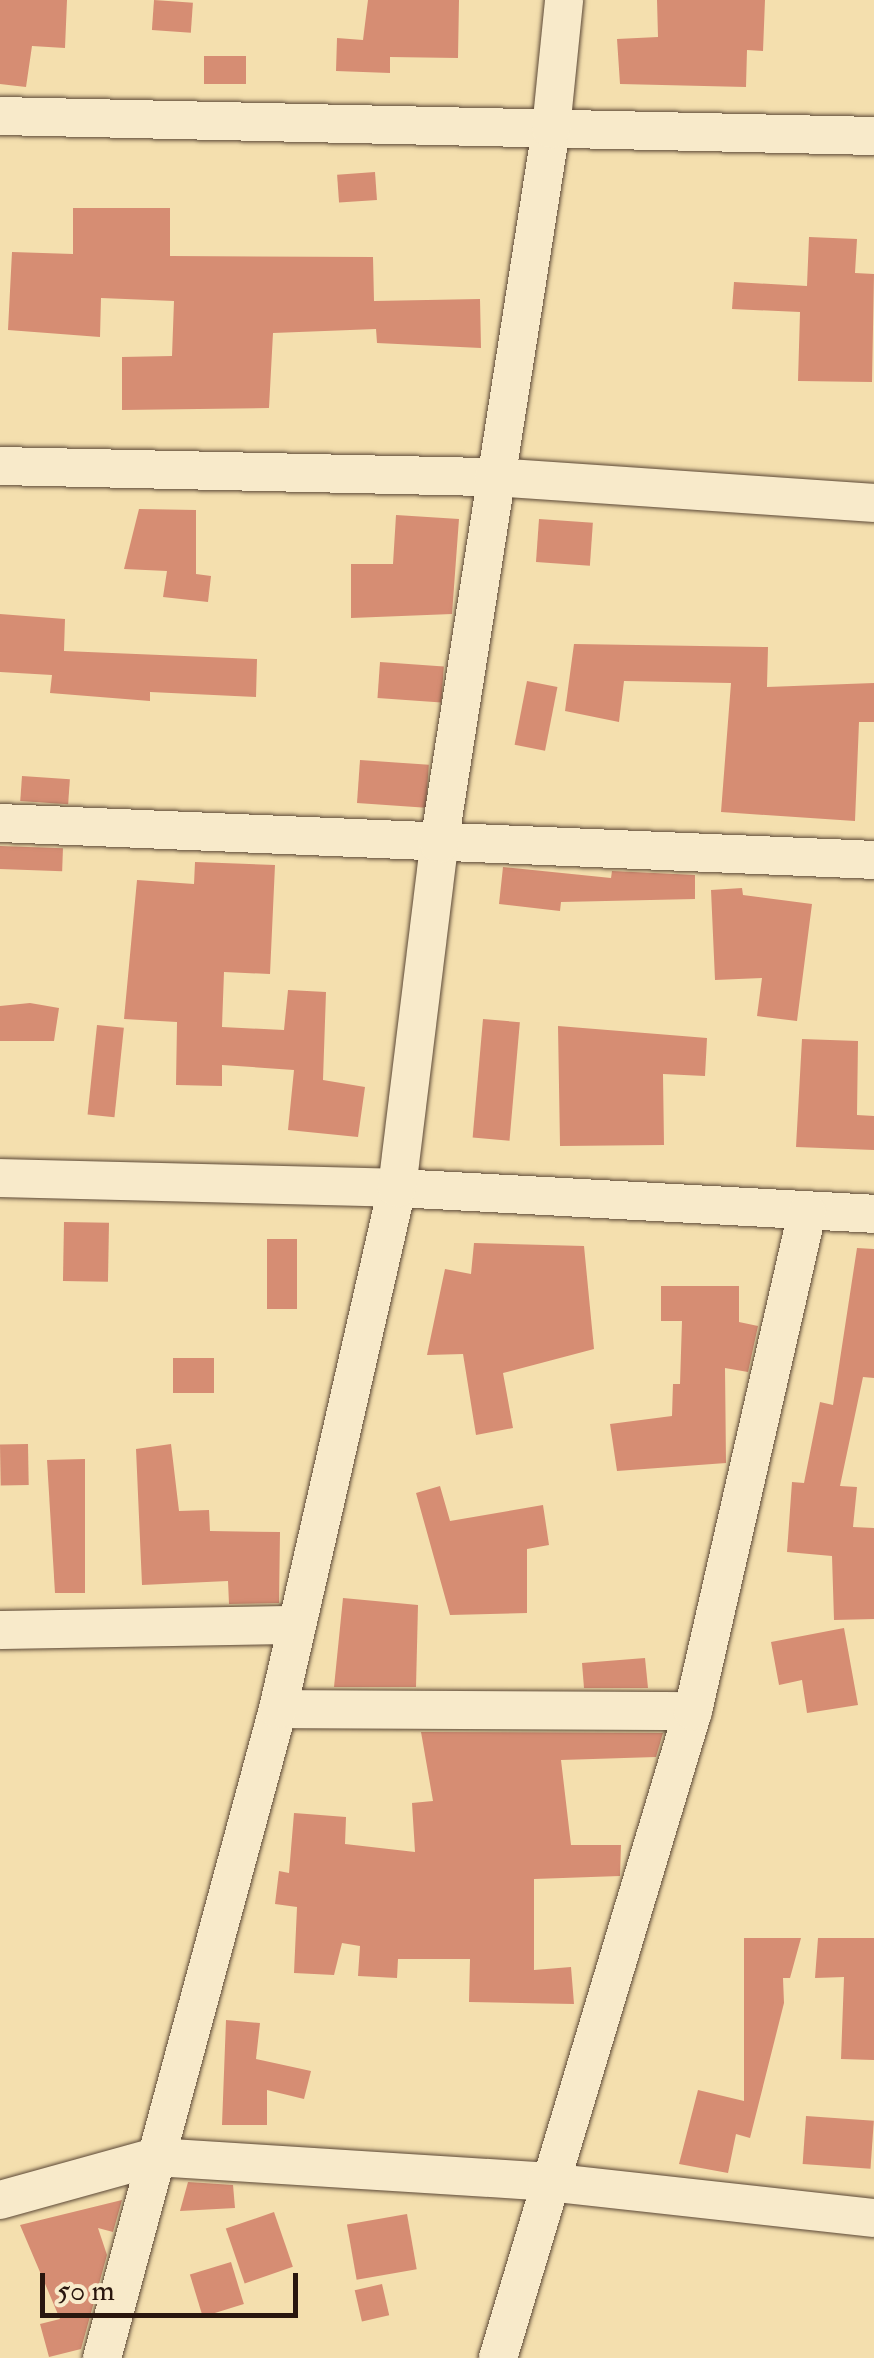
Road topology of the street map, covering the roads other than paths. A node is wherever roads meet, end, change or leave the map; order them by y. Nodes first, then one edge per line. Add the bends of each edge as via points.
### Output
1 (564, 0) edge
2 (0, 116) edge
3 (551, 129) junction
4 (874, 136) edge
5 (0, 466) edge
6 (494, 477) junction
7 (874, 502) edge
8 (0, 823) edge
9 (439, 844) junction
10 (874, 860) edge
11 (0, 1178) edge
12 (397, 1188) junction
13 (807, 1213) junction
14 (874, 1214) edge
15 (297, 1625) junction
16 (0, 1630) edge
17 (278, 1709) junction
18 (693, 1711) junction
19 (155, 2157) junction
20 (547, 2182) junction
21 (0, 2200) edge
22 (874, 2218) edge
23 (102, 2358) edge
24 (498, 2358) edge

1 - 3 street
2 - 3 street
3 - 4 street
3 - 6 street
5 - 6 street
6 - 7 street
6 - 9 street
8 - 9 street
9 - 10 street
9 - 12 street
11 - 12 street
12 - 13 street
12 - 15 street
13 - 14 street
13 - 18 street
15 - 16 street
15 - 17 street
17 - 18 street
17 - 19 street
18 - 20 street
19 - 20 street
19 - 21 street
19 - 23 street
20 - 22 street
20 - 24 street

